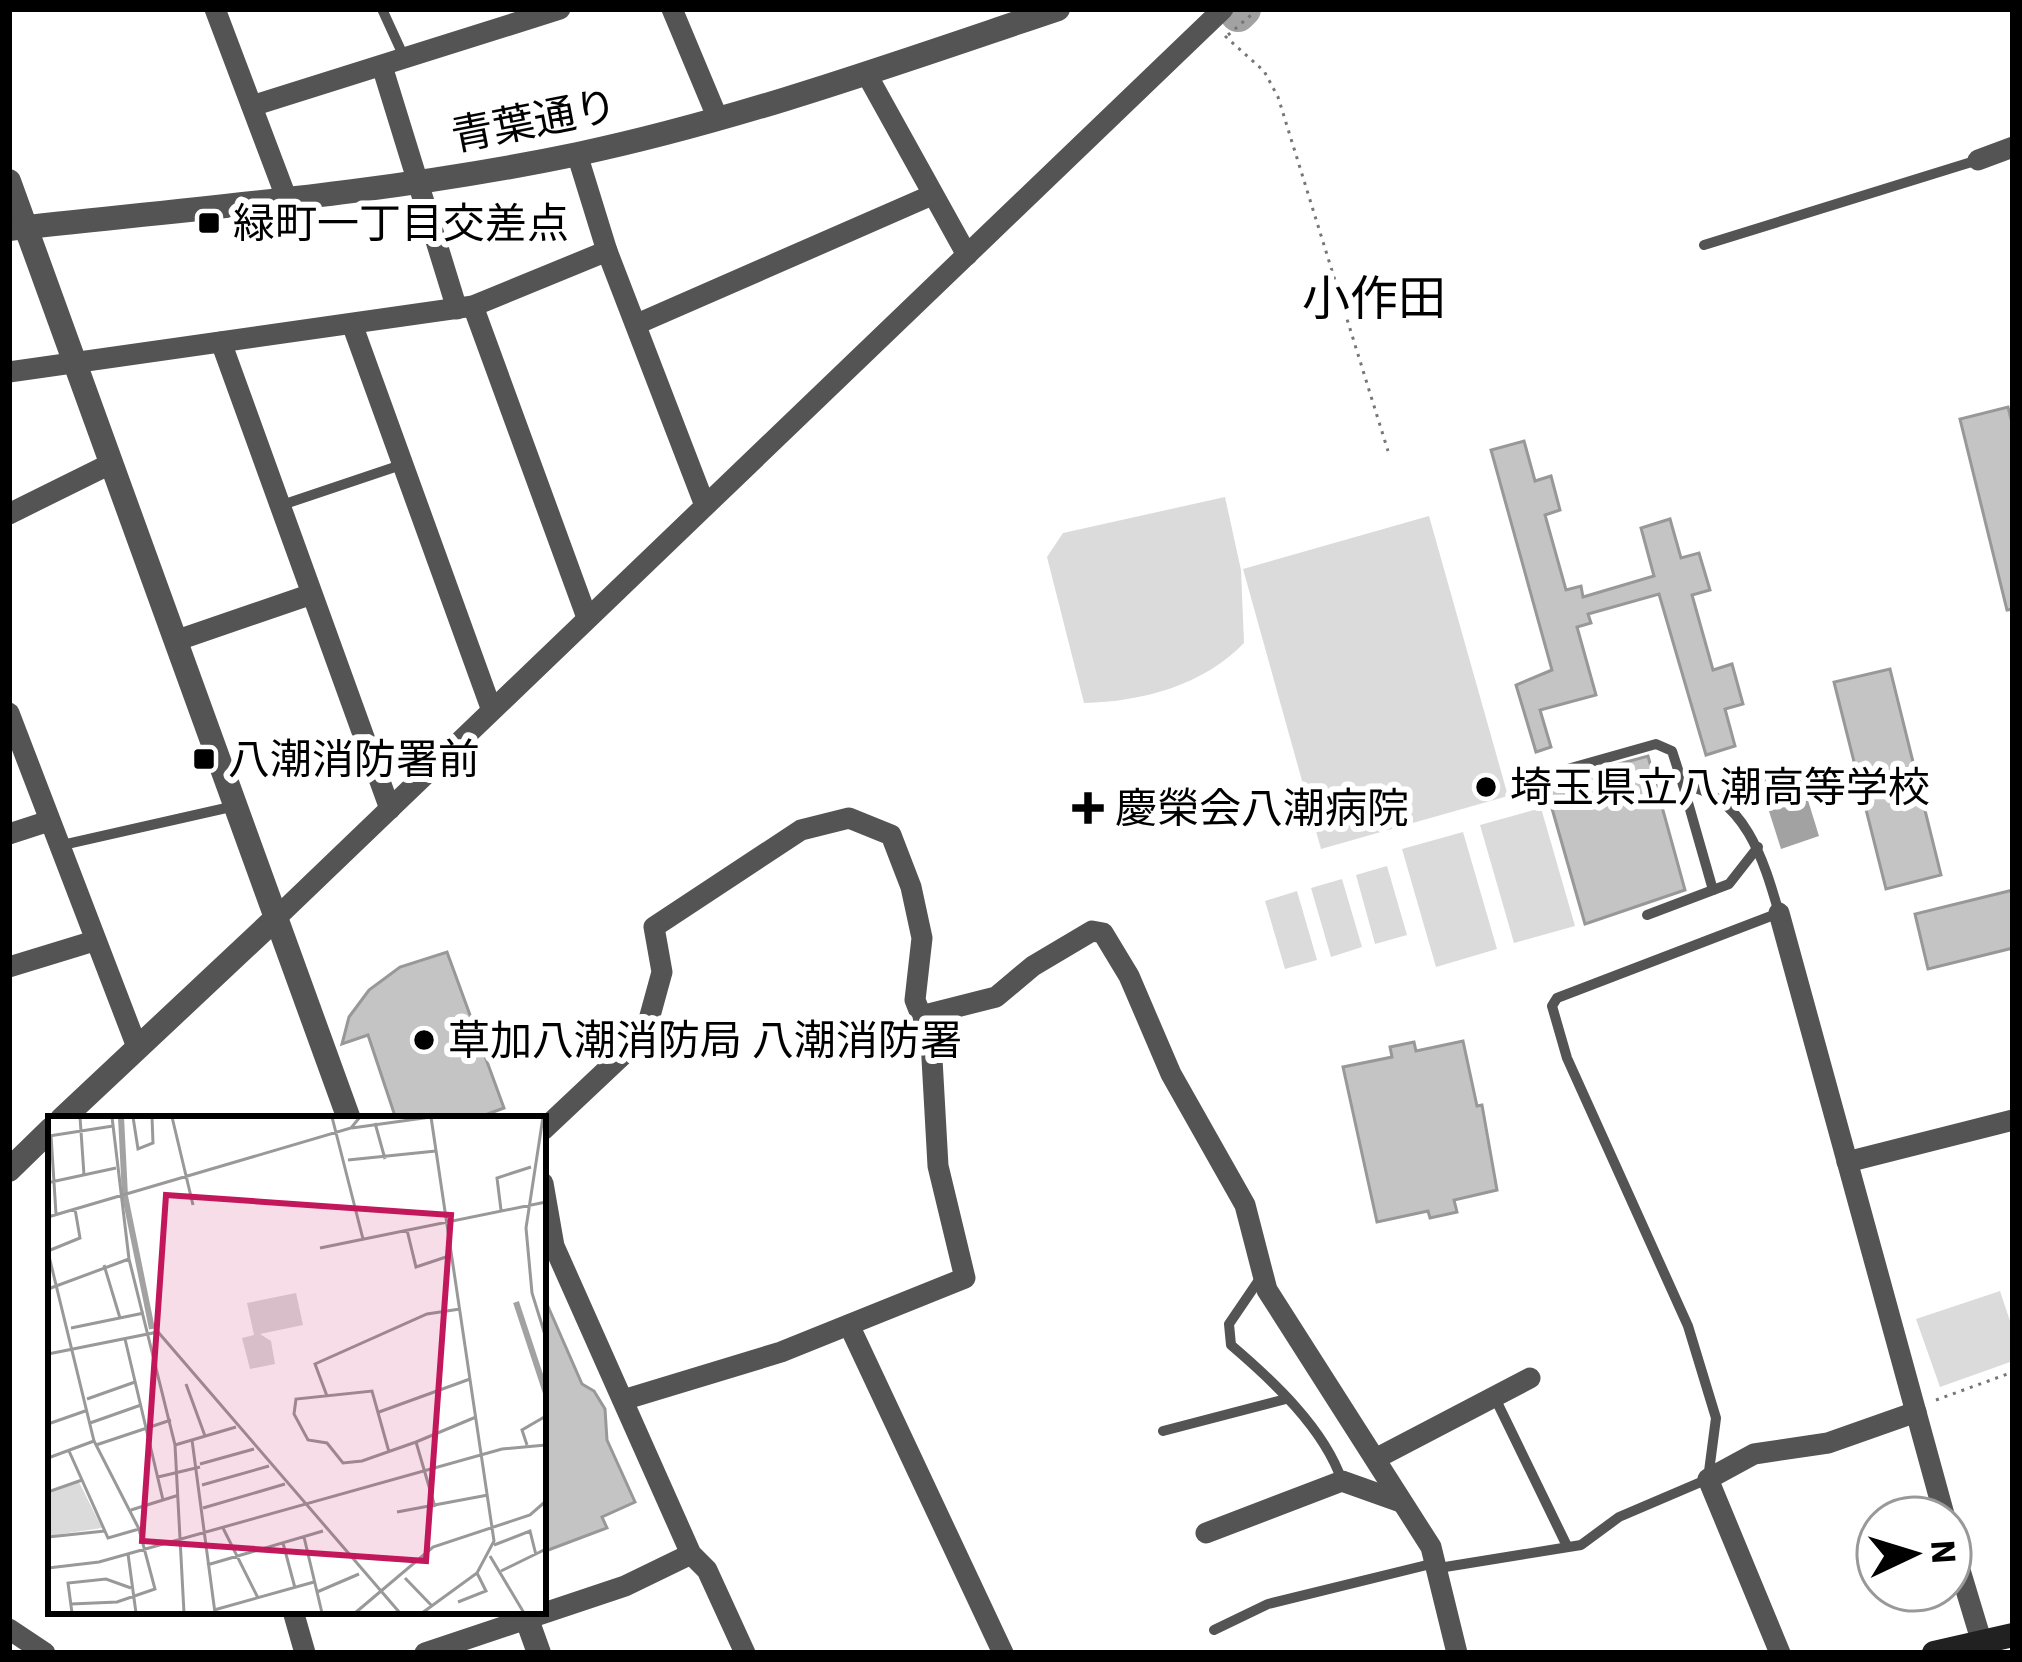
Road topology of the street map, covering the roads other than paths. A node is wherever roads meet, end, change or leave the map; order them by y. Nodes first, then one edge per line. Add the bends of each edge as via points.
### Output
1 (215, 9) edge
2 (382, 9) edge
3 (560, 9) edge
4 (672, 9) edge
5 (1058, 9) edge
6 (533, 13) edge
7 (1219, 23) edge
8 (404, 57) junction
9 (382, 66) junction
10 (866, 74) junction
11 (252, 106) junction
12 (718, 119) junction
13 (2013, 147) edge
14 (577, 154) junction
15 (1978, 160) joint
16 (9, 182) edge
17 (418, 183) junction
18 (932, 195) junction
19 (286, 197) junction
20 (17, 228) edge
21 (1704, 245) dead end
22 (608, 251) junction
23 (968, 255) junction
24 (465, 308) junction
25 (352, 324) junction
26 (637, 324) junction
27 (221, 342) junction
28 (75, 362) junction
29 (9, 372) edge
30 (112, 463) junction
31 (401, 465) junction
32 (704, 503) junction
33 (278, 507) junction
34 (9, 514) edge
35 (309, 595) junction
36 (586, 615) junction
37 (176, 641) junction
38 (491, 708) junction
39 (9, 713) edge
40 (1557, 772) dead end
41 (1683, 785) junction
42 (235, 806) junction
43 (389, 809) junction
44 (49, 821) junction
45 (9, 834) edge
46 (58, 846) junction
47 (1758, 847) junction
48 (1713, 890) junction
49 (1779, 913) junction
50 (1647, 916) dead end
51 (274, 919) junction
52 (94, 940) junction
53 (9, 967) edge
54 (921, 1016) junction
55 (137, 1047) junction
56 (65, 1116) edge
57 (348, 1116) edge
58 (2013, 1120) edge
59 (546, 1127) edge
60 (48, 1132) edge
61 (1847, 1162) junction
62 (9, 1169) edge
63 (546, 1200) edge
64 (1263, 1274) junction
65 (849, 1324) junction
66 (1530, 1378) dead end
67 (1494, 1396) junction
68 (1286, 1399) junction
69 (623, 1400) junction
70 (1916, 1410) junction
71 (1163, 1431) dead end
72 (1377, 1458) junction
73 (1708, 1479) junction
74 (1342, 1480) junction
75 (1939, 1494) edge
76 (1402, 1502) junction
77 (1206, 1533) dead end
78 (1567, 1546) junction
79 (691, 1554) junction
80 (1439, 1565) junction
81 (546, 1609) edge
82 (293, 1614) edge
83 (1973, 1614) edge
84 (526, 1615) edge
85 (9, 1629) edge
86 (1214, 1630) dead end
87 (2013, 1635) edge
88 (1983, 1648) edge
89 (46, 1653) edge
90 (305, 1653) edge
91 (425, 1653) edge
92 (539, 1653) edge
93 (745, 1653) edge
94 (1003, 1653) edge
95 (1457, 1653) edge
96 (1780, 1653) edge
97 (1934, 1653) edge

1 - 11 street
2 - 8 lane
3 - 6 street
4 - 12 street
5 - 10 street, 青葉通り
6 - 8 street
7 - 23 street
8 - 9 street
9 - 11 street
9 - 17 street
10 - 12 street, 青葉通り
10 - 18 street
11 - 19 street
12 - 14 street, 青葉通り
13 - 15 street
14 - 17 street, 青葉通り
14 - 22 street
15 - 21 lane
16 - 20 street
17 - 19 street, 青葉通り
17 - 24 street
18 - 23 street
18 - 26 street
19 - 20 street, 青葉通り
20 - 28 street
22 - 24 street
22 - 26 street
23 - 32 street
24 - 25 street
24 - 36 street
25 - 27 street
25 - 31 street
26 - 32 street
27 - 28 street
27 - 33 street
28 - 29 street
28 - 30 street
30 - 34 street
30 - 37 street
31 - 33 lane
31 - 38 street
32 - 36 street
33 - 35 street
35 - 37 street
35 - 43 street
36 - 38 street
37 - 42 street
38 - 43 street
39 - 44 street
40 - 41 lane via 1656,744 1672,751
41 - 47 lane via 1736,814
41 - 48 lane
42 - 46 lane
42 - 51 street
43 - 51 street
44 - 45 street
44 - 46 street
46 - 52 street
47 - 48 lane via 1729,884
47 - 49 lane
48 - 50 lane
49 - 61 street
49 - 73 lane via 1552,1006 1567,1058 1688,1326 1717,1418
51 - 55 street
51 - 57 street
52 - 53 street
52 - 55 street
54 - 59 street via 915,1000 922,938 891,835 849,818 801,830 654,927 662,972 645,1034
54 - 64 street via 997,997 1072,942 1103,933 1245,1204
54 - 65 street via 931,1041 938,1166 965,1278
55 - 56 street
58 - 61 street
60 - 62 street
61 - 70 street
63 - 69 street via 554,1246
64 - 68 lane via 1229,1324 1231,1345
64 - 72 street
65 - 69 street
65 - 94 street
66 - 67 street
67 - 72 street
67 - 78 lane
68 - 71 lane
68 - 74 lane
69 - 79 street
70 - 73 street via 1828,1443 1754,1454
70 - 75 street
72 - 76 street
73 - 78 lane
73 - 96 street
74 - 76 street
74 - 77 street
76 - 80 street
78 - 80 lane
79 - 81 street via 625,1586
79 - 93 street via 707,1570
80 - 86 lane via 1268,1604
80 - 95 street
82 - 90 street
83 - 88 street
84 - 91 street
84 - 92 street
85 - 89 street
87 - 88 main road
88 - 97 main road

